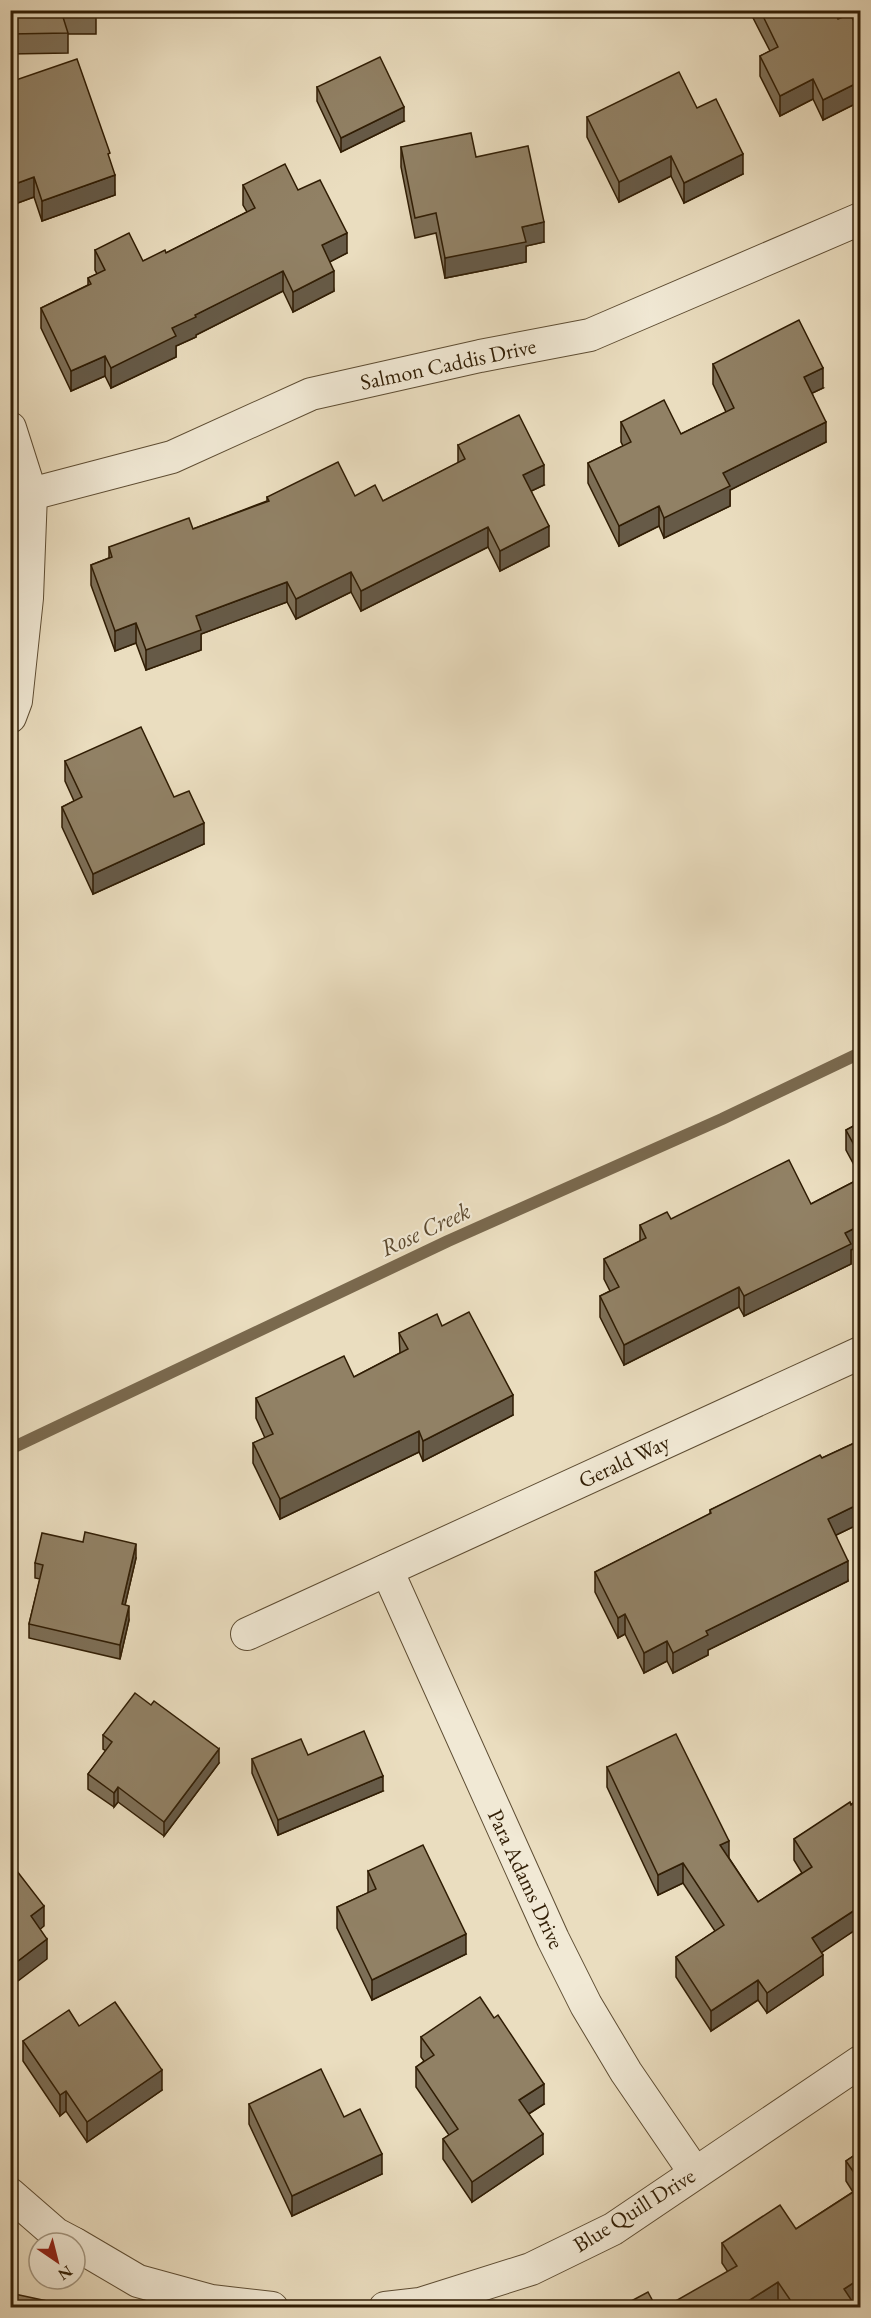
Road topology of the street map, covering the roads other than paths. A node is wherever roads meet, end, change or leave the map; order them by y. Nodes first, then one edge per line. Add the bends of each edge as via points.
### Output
1 (861, 219) edge
2 (10, 428) edge
3 (31, 494) junction
4 (10, 717) edge
5 (861, 1353) edge
6 (387, 1570) junction
7 (247, 1634) dead end
8 (861, 2062) edge
9 (695, 2173) junction
10 (10, 2194) edge
11 (53, 2231) edge
12 (87, 2252) edge
13 (181, 2300) edge
14 (272, 2307) edge
15 (385, 2307) edge

1 - 3 street, Salmon Caddis Drive via 590,335 311,394 172,457
2 - 3 street
3 - 4 street via 27,598 16,701
5 - 6 street, Gerald Way
6 - 7 street, Gerald Way
6 - 9 street, Para Adams Drive via 577,1986 626,2072
8 - 9 street, Blue Quill Drive
9 - 15 street, Blue Quill Drive via 613,2229 531,2270 420,2304
10 - 11 street
12 - 13 street
13 - 14 street

